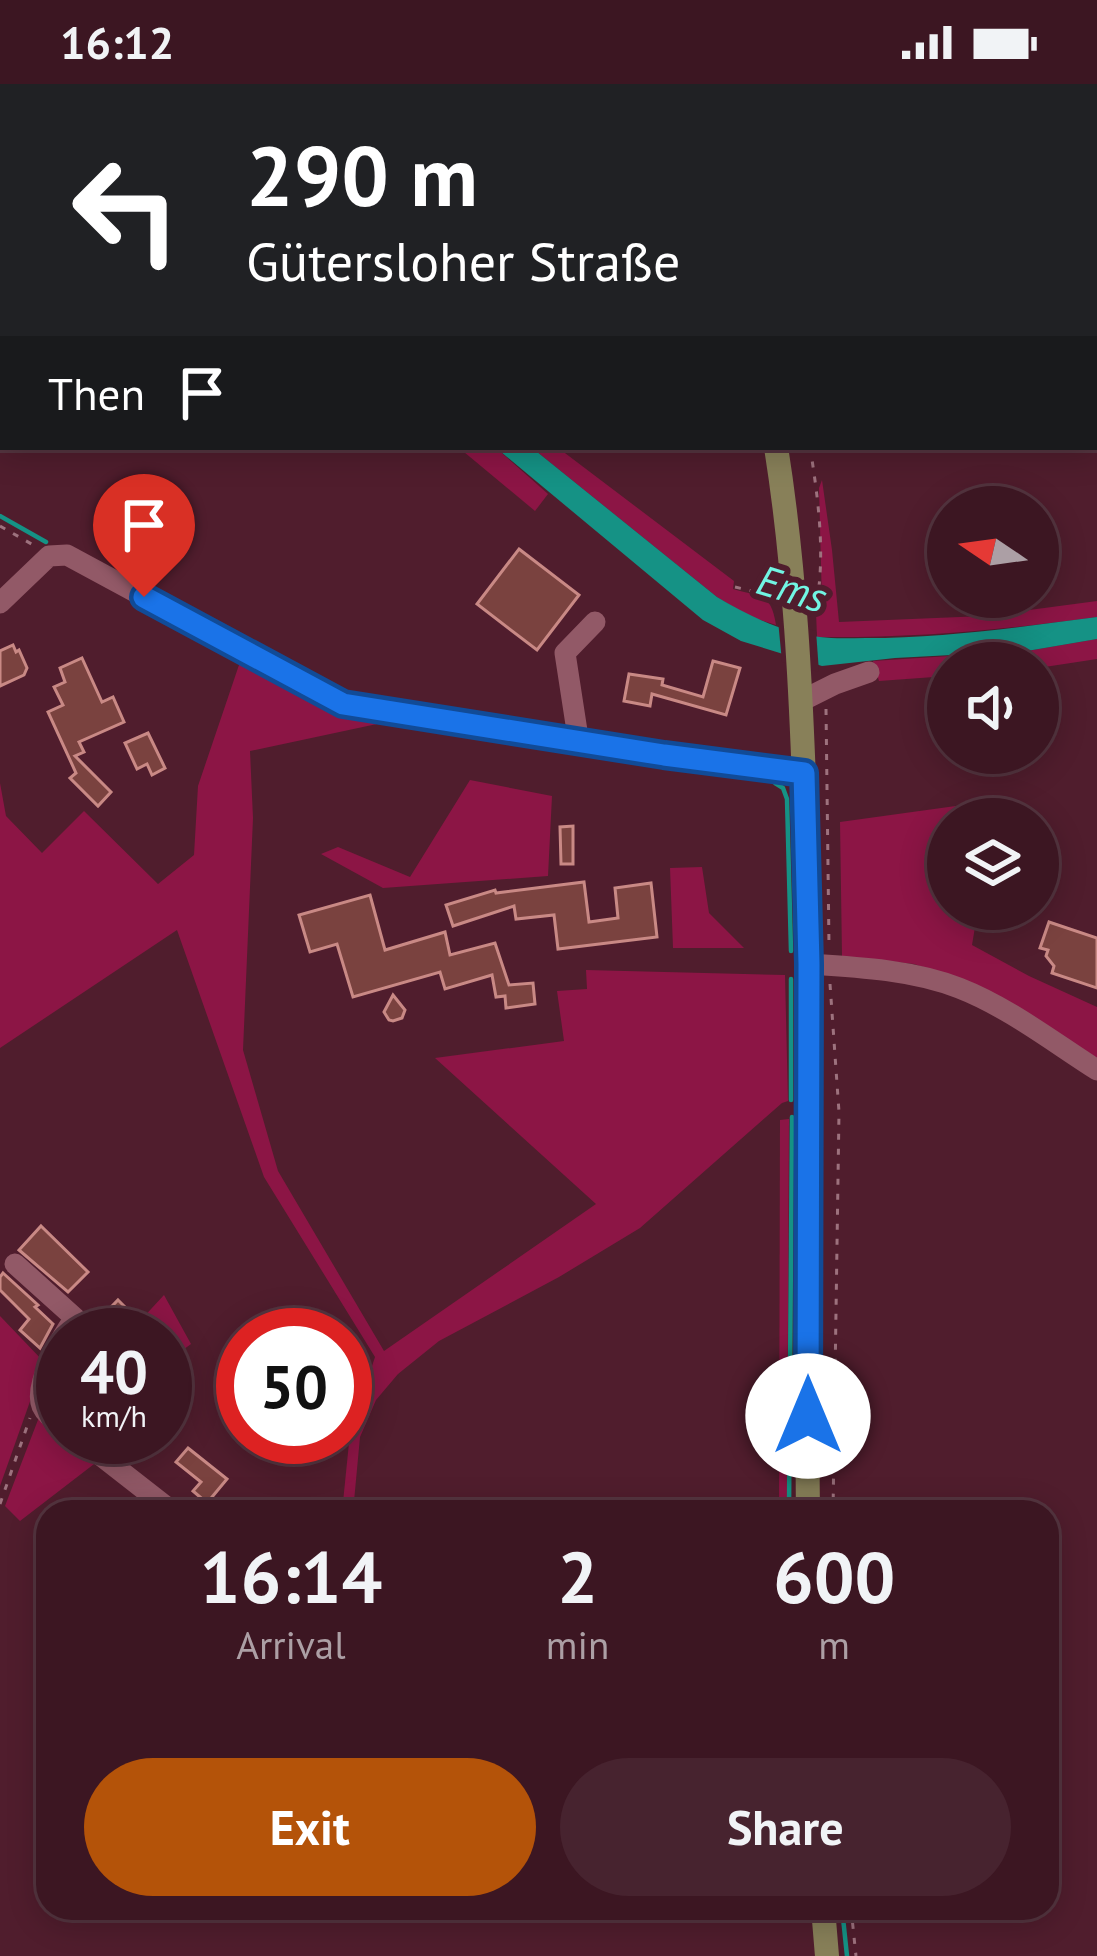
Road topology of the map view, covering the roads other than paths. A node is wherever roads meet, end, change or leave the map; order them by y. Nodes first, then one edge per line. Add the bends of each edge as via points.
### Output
1 (778, 460) edge
2 (0, 603) edge
3 (595, 622) dead end
4 (869, 672) dead end
5 (807, 691) junction
6 (576, 740) junction
7 (804, 773) junction
8 (819, 964) junction
9 (1097, 1070) edge
10 (15, 1264) dead end
11 (64, 1308) edge
12 (111, 1464) edge
13 (157, 1500) edge
14 (808, 1500) edge
15 (824, 1920) edge
16 (827, 1956) edge

1 - 5 main road
2 - 6 street via 49,556 67,555 343,704
3 - 6 street via 565,653
4 - 5 street
5 - 7 main road
6 - 7 street
7 - 8 main road
8 - 9 street via 958,988
8 - 14 main road
10 - 11 street
12 - 13 street
15 - 16 main road

